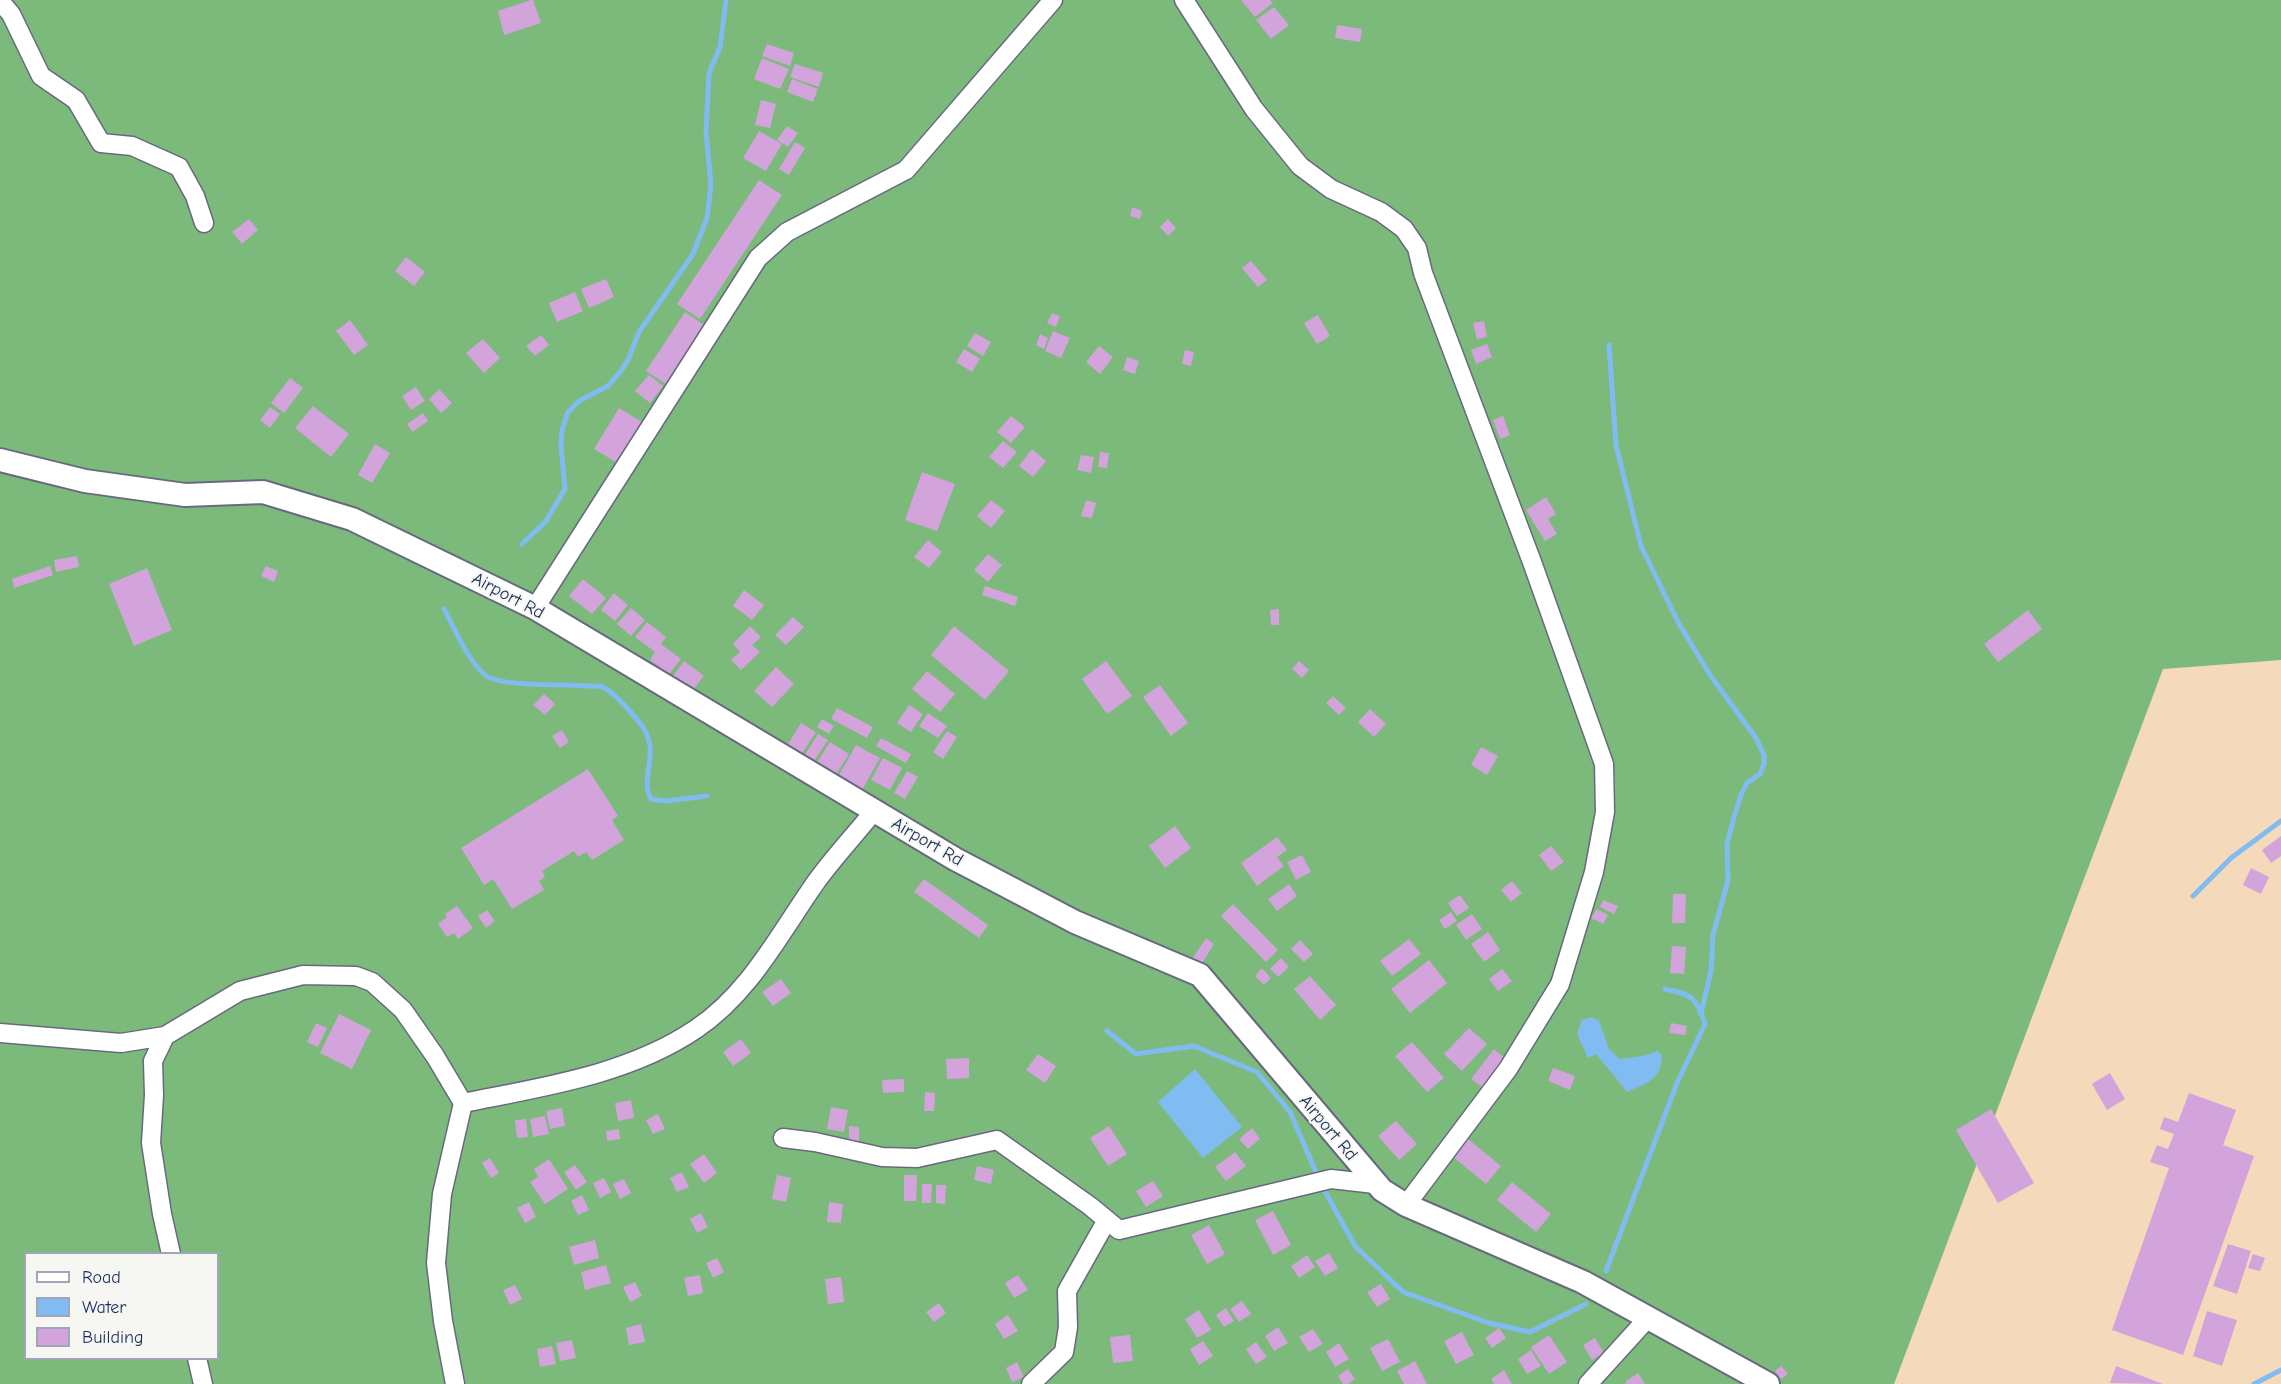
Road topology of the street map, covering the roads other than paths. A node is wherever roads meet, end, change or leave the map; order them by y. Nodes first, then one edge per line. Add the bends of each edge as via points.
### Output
1 (1053, 0) edge
2 (1184, 0) edge
3 (0, 1) edge
4 (204, 223) dead end
5 (0, 460) edge
6 (535, 608) junction
7 (874, 811) junction
8 (0, 1034) edge
9 (165, 1036) junction
10 (463, 1103) junction
11 (783, 1138) dead end
12 (1375, 1184) junction
13 (1406, 1205) junction
14 (1107, 1220) junction
15 (171, 1252) edge
16 (1648, 1318) junction
17 (197, 1360) edge
18 (203, 1384) edge
19 (455, 1384) edge
20 (1031, 1384) edge
21 (1588, 1384) edge
22 (1768, 1384) edge

1 - 6 street via 906,170 787,232 758,258
2 - 13 street via 1254,109 1300,166 1331,189 1381,212 1404,230 1417,248 1604,764 1605,812 1594,872 1560,984 1508,1069
3 - 4 street via 11,14 41,76 76,100 100,143 132,146 179,167
5 - 6 main road, Airport Rd via 85,481 185,495 263,492 352,519
6 - 7 main road, Airport Rd
7 - 10 street via 817,881 745,984 697,1029 660,1050 603,1072
7 - 12 main road, Airport Rd via 954,859 1074,922 1200,975
8 - 9 street via 121,1043
9 - 10 street via 240,991 303,975 356,976 372,982 403,1010
9 - 15 street via 153,1062 152,1143
10 - 19 street via 442,1194 436,1263
11 - 14 street via 882,1157 917,1158 997,1140
12 - 13 main road, Airport Rd
12 - 14 street via 1331,1179 1119,1230
13 - 16 main road, Airport Rd via 1583,1282
14 - 20 street via 1067,1292 1064,1352
16 - 21 street
16 - 22 main road, Airport Rd
17 - 18 street

